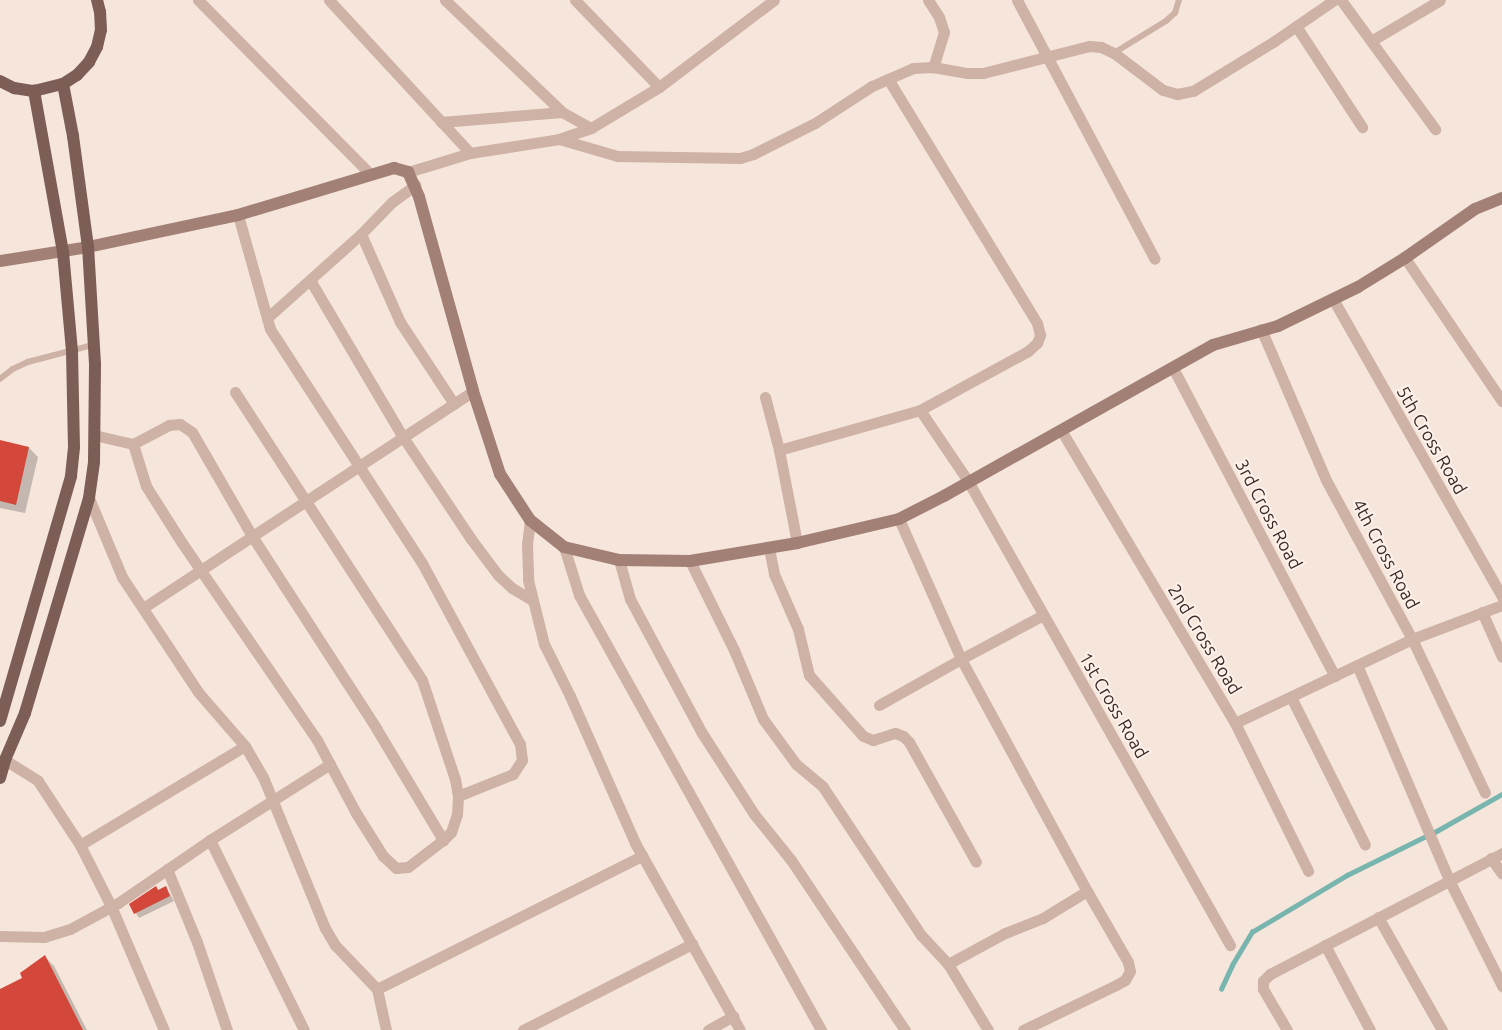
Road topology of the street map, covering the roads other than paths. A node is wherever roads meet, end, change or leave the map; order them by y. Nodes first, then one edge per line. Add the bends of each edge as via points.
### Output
1 (97, 0) edge
2 (198, 0) edge
3 (329, 0) edge
4 (445, 0) edge
5 (576, 0) edge
6 (774, 0) edge
7 (928, 0) edge
8 (1017, 0) edge
9 (1179, 0) edge
10 (1334, 0) edge
11 (1341, 0) edge
12 (1440, 0) edge
13 (1296, 26) junction
14 (1371, 41) junction
15 (1114, 53) junction
16 (1046, 55) junction
17 (933, 67) junction
18 (888, 79) junction
19 (0, 81) edge
20 (62, 84) junction
21 (659, 87) junction
22 (34, 91) junction
23 (562, 112) junction
24 (442, 122) junction
25 (1362, 127) dead end
26 (591, 128) junction
27 (1436, 128) dead end
28 (558, 139) junction
29 (470, 153) junction
30 (408, 172) junction
31 (370, 174) junction
32 (415, 185) junction
33 (1502, 198) edge
34 (238, 215) junction
35 (361, 234) junction
36 (88, 247) junction
37 (62, 252) junction
38 (1405, 258) junction
39 (1155, 259) dead end
40 (0, 260) edge
41 (310, 280) junction
42 (1333, 299) junction
43 (267, 318) junction
44 (1261, 329) junction
45 (93, 345) junction
46 (72, 350) junction
47 (1173, 368) junction
48 (0, 379) edge
49 (473, 391) junction
50 (236, 392) dead end
51 (765, 397) dead end
52 (1502, 400) edge
53 (454, 404) junction
54 (920, 410) junction
55 (1061, 430) junction
56 (94, 436) junction
57 (403, 437) junction
58 (132, 444) junction
59 (779, 450) junction
60 (358, 467) junction
61 (968, 481) junction
62 (89, 498) junction
63 (306, 501) junction
64 (899, 519) junction
65 (530, 520) junction
66 (252, 536) junction
67 (797, 543) junction
68 (564, 547) junction
69 (769, 548) junction
70 (619, 560) junction
71 (690, 560) junction
72 (201, 570) junction
73 (1502, 597) edge
74 (532, 600) junction
75 (1502, 605) edge
76 (143, 608) junction
77 (1482, 612) junction
78 (1043, 615) junction
79 (1412, 639) junction
80 (1502, 657) edge
81 (961, 659) junction
82 (1357, 665) junction
83 (1335, 676) junction
84 (1291, 697) junction
85 (879, 705) dead end
86 (0, 721) edge
87 (1235, 723) junction
88 (245, 746) junction
89 (5, 760) junction
90 (330, 764) junction
91 (0, 778) edge
92 (1485, 793) dead end
93 (458, 796) junction
94 (273, 800) junction
95 (210, 840) junction
96 (442, 840) junction
97 (80, 845) junction
98 (1365, 845) dead end
99 (1497, 855) edge
100 (642, 856) junction
101 (976, 862) dead end
102 (167, 869) junction
103 (1308, 871) dead end
104 (1502, 874) edge
105 (1450, 880) junction
106 (1087, 891) junction
107 (112, 906) junction
108 (1378, 917) junction
109 (0, 936) edge
110 (692, 944) junction
111 (1230, 945) dead end
112 (1325, 945) junction
113 (948, 964) junction
114 (1502, 986) edge
115 (377, 989) junction
116 (733, 1016) junction
117 (164, 1030) edge
118 (227, 1030) edge
119 (304, 1030) edge
120 (386, 1030) edge
121 (523, 1030) edge
122 (708, 1030) edge
123 (740, 1030) edge
124 (821, 1030) edge
125 (905, 1030) edge
126 (988, 1030) edge
127 (1023, 1030) edge
128 (1287, 1030) edge
129 (1370, 1030) edge
130 (1442, 1030) edge

1 - 20 main road via 101,30 97,47 77,75
2 - 31 street
3 - 24 street
4 - 23 street
5 - 21 street
6 - 21 street
7 - 17 street via 944,32
8 - 16 street
9 - 15 lane via 1175,13 1166,21
10 - 13 street
11 - 14 street
12 - 14 street
13 - 15 street via 1207,84 1177,94 1163,90
13 - 25 street
14 - 27 street
15 - 16 street via 1089,46
16 - 17 street via 983,73
16 - 39 street
17 - 18 street via 913,68
18 - 28 street via 815,123 740,158 617,156
18 - 54 street via 1037,323 1040,334 1037,344 1028,351
19 - 22 main road via 14,88
20 - 22 main road
20 - 36 main road via 73,136
21 - 26 street
22 - 37 main road
23 - 24 street
23 - 26 street
24 - 29 street
26 - 28 street
28 - 29 street
29 - 30 street
30 - 31 street via 394,168
30 - 32 street
31 - 34 street
32 - 35 street via 392,202
32 - 49 street
33 - 38 street via 1475,208
34 - 36 street
34 - 43 street
35 - 41 street
35 - 53 street via 400,322
36 - 37 street
36 - 45 main road
37 - 40 street
37 - 46 main road
38 - 42 street
38 - 52 street
41 - 43 street
41 - 57 street
42 - 44 street via 1278,326
42 - 73 street, 5th Cross Road
43 - 60 street via 270,329
44 - 47 street via 1213,345
44 - 79 street, 4th Cross Road via 1326,480
45 - 46 lane
45 - 56 main road
46 - 48 lane via 28,362
46 - 86 main road via 74,447 71,476
47 - 55 street
47 - 83 street, 3rd Cross Road
49 - 53 street
49 - 65 street via 500,474
50 - 63 street
51 - 59 street
53 - 57 street
54 - 59 street
54 - 61 street, 1st Cross Road
55 - 61 street
55 - 87 street, 2nd Cross Road
56 - 58 street
56 - 62 main road
57 - 60 street
57 - 74 street via 498,575
58 - 66 street via 169,425 180,424 192,432
58 - 72 street via 146,486
59 - 67 street
60 - 63 street
60 - 93 street via 422,563 520,744 522,760 513,774
61 - 64 street
61 - 78 street, 1st Cross Road
62 - 76 street via 122,577
62 - 89 main road via 24,713
63 - 66 street
63 - 93 street via 422,680
64 - 67 street
64 - 81 street
65 - 68 street
65 - 74 street via 527,544
66 - 72 street
66 - 96 street via 376,728
67 - 69 street
68 - 70 street
68 - 124 street via 579,595
69 - 71 street
69 - 101 street via 774,574 798,628 809,675 863,736 873,740 895,733 909,742
70 - 71 street
70 - 125 street via 630,599 702,733 754,814 790,860
71 - 113 street via 763,719 796,764 823,787 921,935
72 - 76 street
72 - 90 street
74 - 100 street via 544,644
75 - 77 street
76 - 88 street via 198,692
77 - 79 street
77 - 80 street
78 - 81 street
78 - 111 street, 1st Cross Road
79 - 82 street
79 - 92 street, 4th Cross Road
81 - 85 street
81 - 106 street
82 - 83 street
82 - 105 street
83 - 84 street
84 - 87 street
84 - 98 street
87 - 103 street, 2nd Cross Road
88 - 94 street
88 - 97 street
89 - 91 main road
89 - 97 street via 38,781
90 - 94 street
90 - 96 street via 383,856 396,868 408,867
93 - 96 street via 458,814 451,832
94 - 95 street
94 - 115 street via 325,928 335,945
95 - 102 street
95 - 119 street
97 - 107 street
99 - 104 street
99 - 105 street
100 - 110 street
100 - 115 street
102 - 107 street
102 - 118 street
105 - 108 street
105 - 114 street
106 - 113 street via 1043,918 1005,933
106 - 127 street via 1130,971 1125,980 1116,985
107 - 109 street via 70,928 44,937
107 - 117 street
108 - 112 street
108 - 130 street
110 - 116 street
110 - 121 street
112 - 128 street via 1270,974 1263,981 1263,989
112 - 129 street
113 - 126 street
115 - 120 street
116 - 122 street
116 - 123 street

